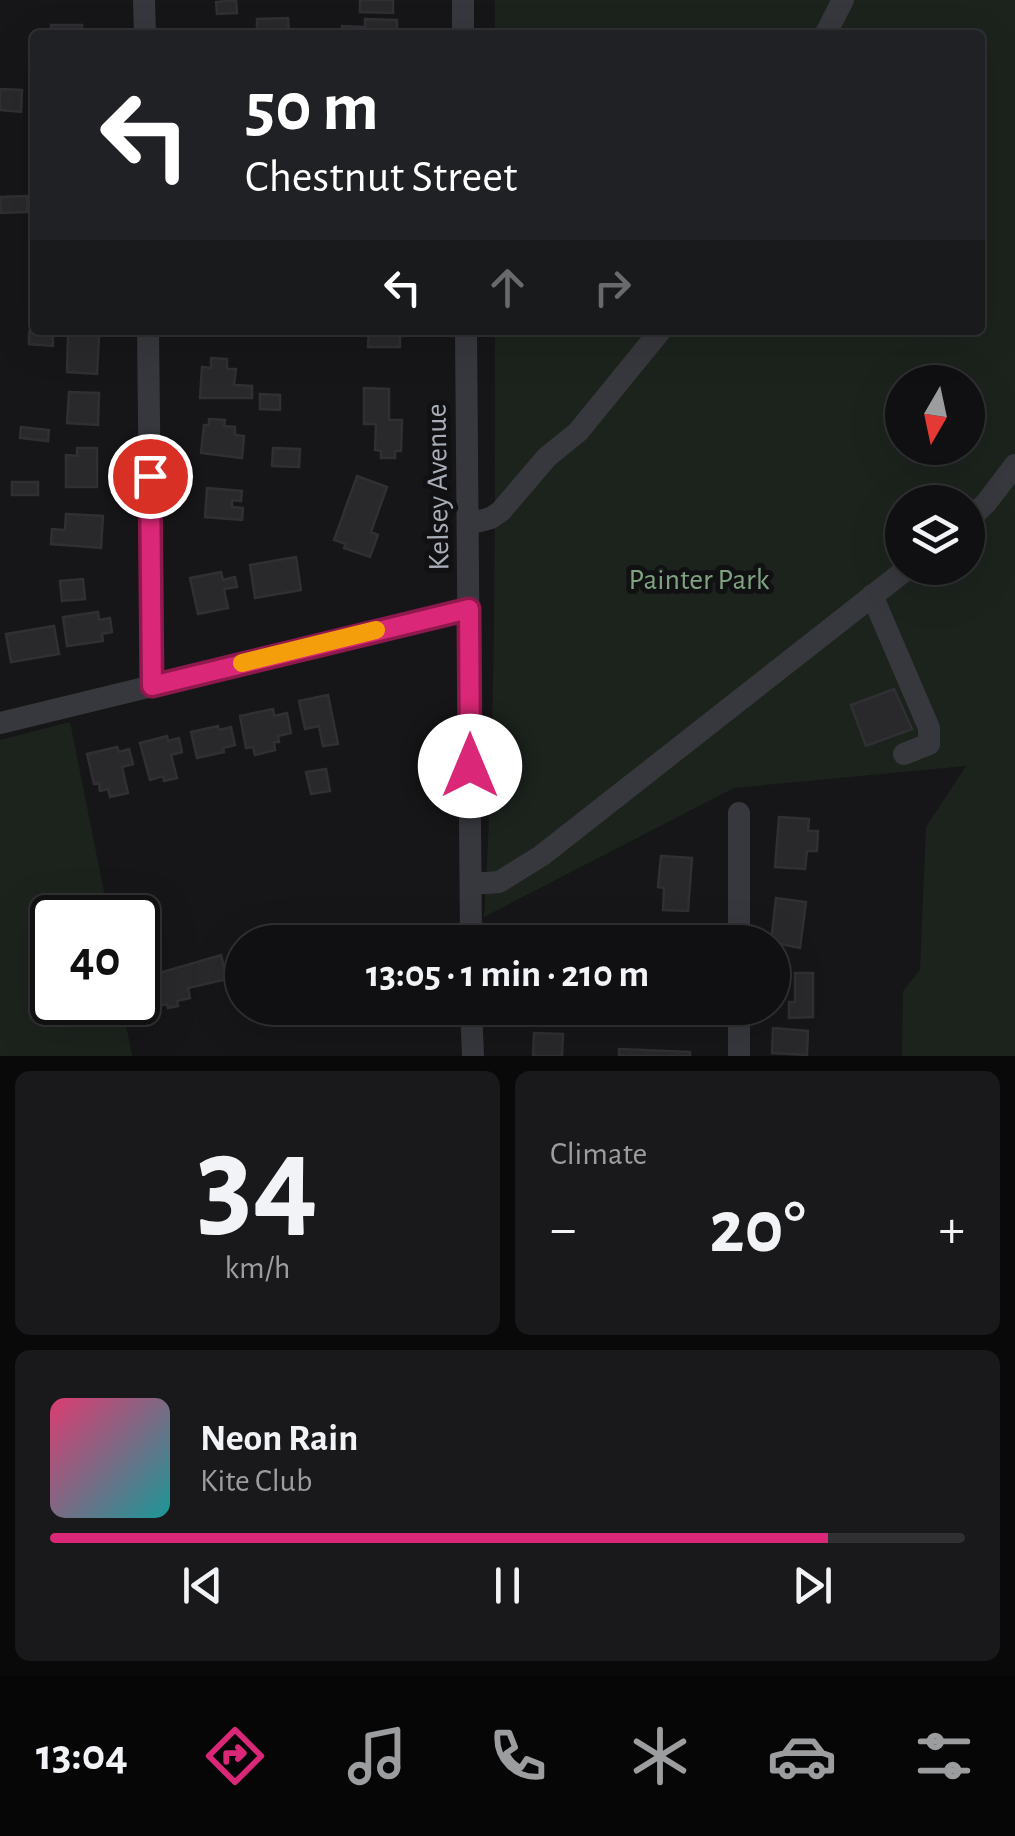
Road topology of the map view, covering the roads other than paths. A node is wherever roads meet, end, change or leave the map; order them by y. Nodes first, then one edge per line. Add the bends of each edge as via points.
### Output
1 (144, 0) edge
2 (463, 0) edge
3 (842, 0) edge
4 (144, 30) edge
5 (463, 30) edge
6 (827, 30) edge
7 (148, 335) edge
8 (466, 335) edge
9 (657, 335) edge
10 (1015, 465) edge
11 (985, 503) edge
12 (468, 524) junction
13 (885, 585) edge
14 (872, 595) junction
15 (469, 609) junction
16 (152, 686) junction
17 (0, 723) edge
18 (904, 754) dead end
19 (739, 813) dead end
20 (471, 884) junction
21 (471, 925) edge
22 (738, 925) edge
23 (472, 1025) edge
24 (738, 1025) edge
25 (473, 1056) edge
26 (738, 1056) edge

1 - 4 street
2 - 5 street
3 - 6 street
7 - 16 street
8 - 12 street, Kelsey Avenue
9 - 12 street via 501,512
10 - 11 street
12 - 15 street, Kelsey Avenue
13 - 14 street
14 - 18 street via 929,728 930,744
14 - 20 street via 541,856 499,882
15 - 16 street
15 - 20 street, Kelsey Avenue
16 - 17 street
19 - 22 street
20 - 21 street, Kelsey Avenue
23 - 25 street
24 - 26 street

